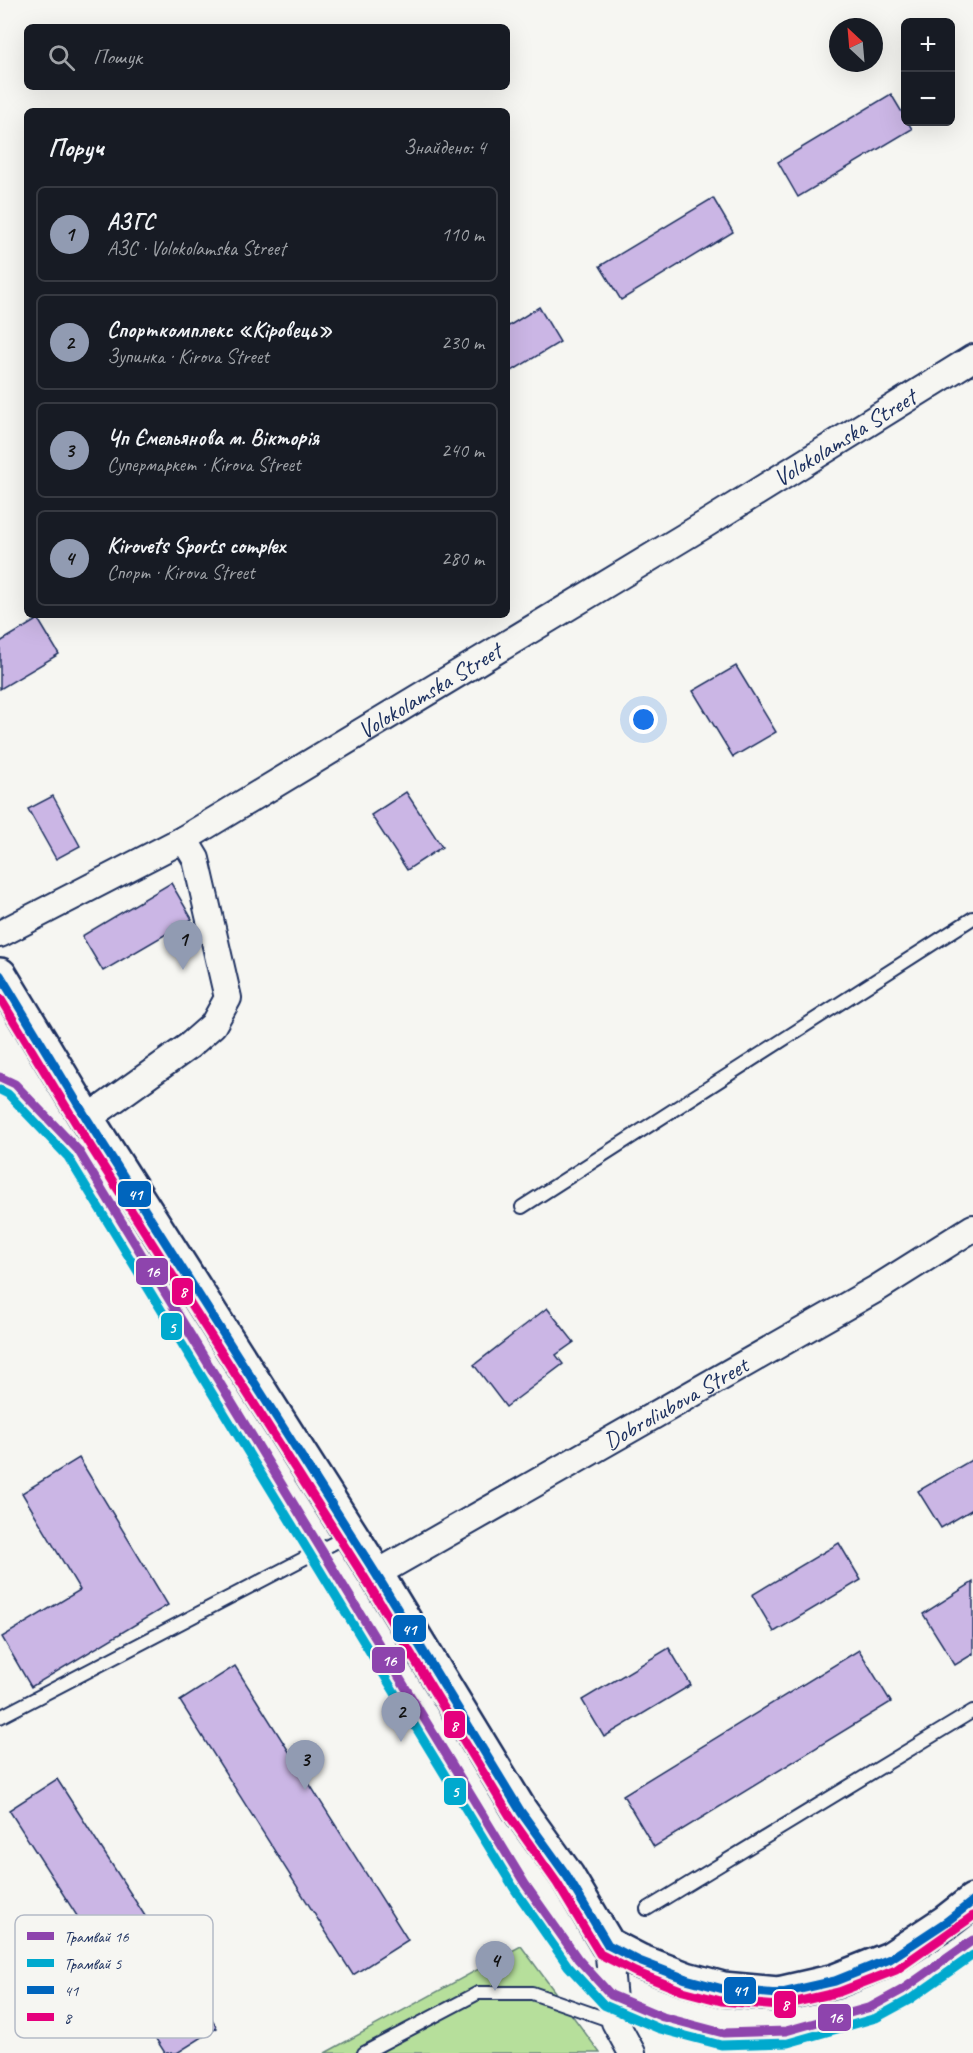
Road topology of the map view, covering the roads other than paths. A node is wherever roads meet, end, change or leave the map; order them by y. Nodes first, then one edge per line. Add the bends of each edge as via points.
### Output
1 (973, 358) edge
2 (184, 839) junction
3 (973, 918) edge
4 (0, 934) edge
5 (0, 975) edge
6 (87, 1119) junction
7 (522, 1207) dead end
8 (973, 1228) edge
9 (351, 1534) junction
10 (376, 1574) junction
11 (973, 1711) edge
12 (0, 1717) edge
13 (973, 1901) edge
14 (647, 1909) dead end
15 (608, 1945) junction
16 (615, 2022) junction
17 (364, 2053) edge
18 (632, 2053) edge

1 - 2 street, Volokolamska Street
2 - 4 street, Volokolamska Street
2 - 6 street via 196,859 228,998 213,1025 189,1046
3 - 7 lane
5 - 6 main road
6 - 9 main road
8 - 10 street, Dobroliubova Street via 876,1288
9 - 10 main road
9 - 12 lane
10 - 15 main road via 521,1812 567,1876
11 - 14 lane
13 - 15 main road via 890,1959 835,1981 778,1994 723,1989 686,1979
15 - 16 street
16 - 17 lane via 532,1993 478,1994
16 - 18 street

